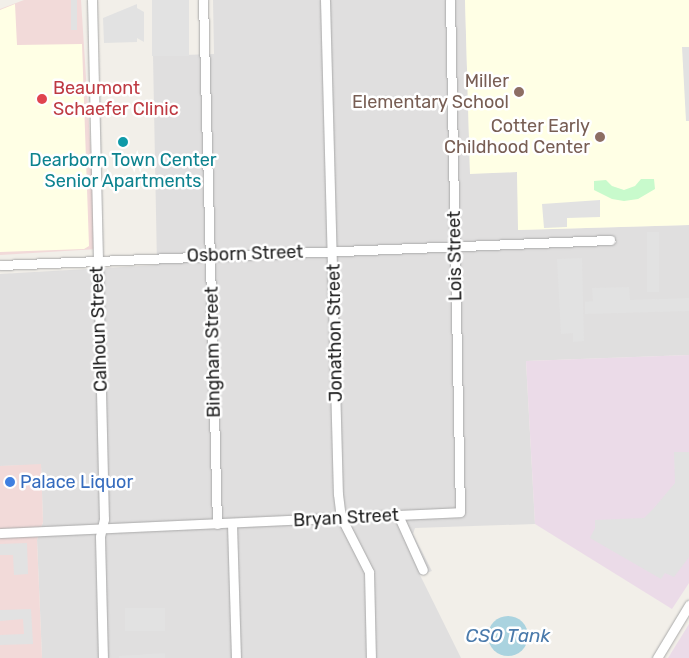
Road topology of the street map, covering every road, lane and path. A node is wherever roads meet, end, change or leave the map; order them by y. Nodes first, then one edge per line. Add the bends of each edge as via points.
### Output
1 (92, 0) edge
2 (203, 0) edge
3 (325, 0) edge
4 (450, 0) edge
5 (610, 240) dead end
6 (455, 245) junction
7 (333, 250) junction
8 (212, 256) junction
9 (97, 260) junction
10 (0, 265) edge
11 (460, 512) joint
12 (398, 515) junction
13 (341, 517) junction
14 (217, 524) junction
15 (232, 524) junction
16 (102, 529) junction
17 (0, 533) edge
18 (424, 570) dead end
19 (689, 605) edge
20 (104, 658) edge
21 (236, 658) edge
22 (371, 658) edge
23 (658, 658) edge

1 - 9 street, Calhoun Street
2 - 8 street, Bingham Street
3 - 7 street, Jonathon Street
4 - 6 street, Lois Street
5 - 6 street, Osborn Street
6 - 7 street, Osborn Street
6 - 11 street, Lois Street
7 - 8 street, Osborn Street
7 - 13 street, Jonathon Street
8 - 9 street, Osborn Street
8 - 14 street, Bingham Street
9 - 10 street, Osborn Street
9 - 16 street, Calhoun Street
11 - 12 street, Bryan Street
12 - 13 street, Bryan Street
12 - 18 street
13 - 15 street, Bryan Street
13 - 22 street, Jonathon Street via 369,572
14 - 15 street, Bryan Street
14 - 16 street
15 - 21 street
16 - 17 street
16 - 20 street, Calhoun Street
19 - 23 street

